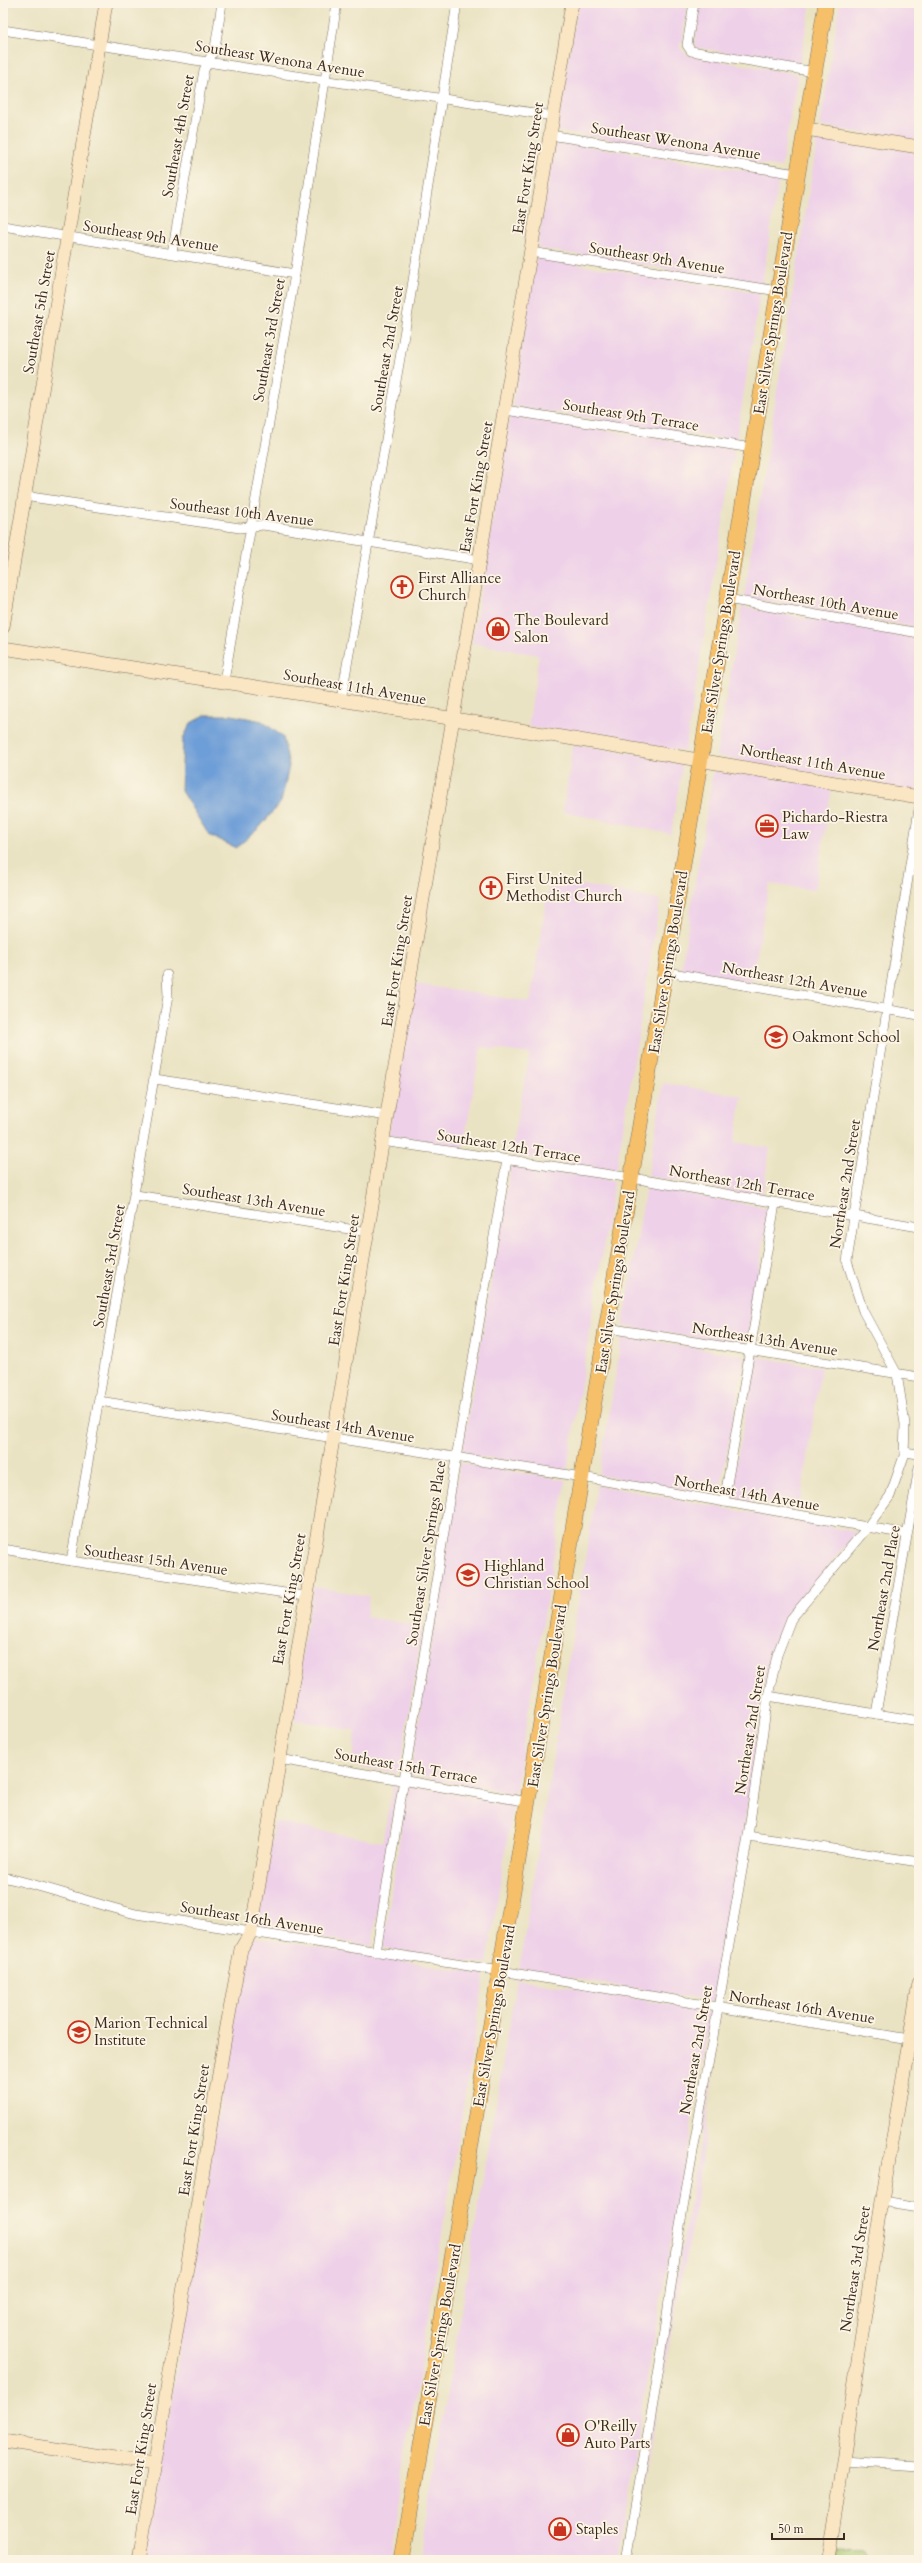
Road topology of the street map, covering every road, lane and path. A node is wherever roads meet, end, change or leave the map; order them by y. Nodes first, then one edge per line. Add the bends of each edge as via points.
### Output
1 (106, 3) edge
2 (222, 3) edge
3 (336, 3) edge
4 (457, 3) edge
5 (572, 3) edge
6 (694, 3) edge
7 (826, 3) edge
8 (3, 30) edge
9 (99, 44) junction
10 (208, 62) junction
11 (815, 72) junction
12 (325, 80) junction
13 (443, 99) junction
14 (553, 116) junction
15 (806, 129) junction
16 (550, 135) junction
17 (919, 147) edge
18 (797, 174) junction
19 (3, 226) edge
20 (68, 237) junction
21 (531, 252) junction
22 (172, 253) junction
23 (295, 274) junction
24 (778, 291) junction
25 (505, 410) junction
26 (752, 448) junction
27 (24, 496) junction
28 (251, 529) junction
29 (367, 544) junction
30 (480, 560) junction
31 (728, 599) junction
32 (3, 627) edge
33 (919, 633) edge
34 (3, 648) edge
35 (224, 681) junction
36 (341, 700) junction
37 (453, 720) junction
38 (701, 759) junction
39 (919, 797) edge
40 (919, 809) edge
41 (666, 972) junction
42 (168, 974) dead end
43 (887, 1010) junction
44 (919, 1015) edge
45 (155, 1079) junction
46 (387, 1116) junction
47 (382, 1141) junction
48 (507, 1160) junction
49 (632, 1178) junction
50 (136, 1195) junction
51 (775, 1204) junction
52 (853, 1216) junction
53 (919, 1227) edge
54 (368, 1232) junction
55 (606, 1328) junction
56 (751, 1352) junction
57 (897, 1374) junction
58 (919, 1377) edge
59 (99, 1401) junction
60 (334, 1439) junction
61 (904, 1452) junction
62 (919, 1454) edge
63 (456, 1458) junction
64 (919, 1467) edge
65 (582, 1477) junction
66 (724, 1502) junction
67 (866, 1529) junction
68 (907, 1534) junction
69 (3, 1549) edge
70 (71, 1561) junction
71 (305, 1596) junction
72 (768, 1696) junction
73 (876, 1714) junction
74 (919, 1721) edge
75 (278, 1759) junction
76 (404, 1779) junction
77 (529, 1802) junction
78 (748, 1836) junction
79 (919, 1862) edge
80 (3, 1877) edge
81 (251, 1932) junction
82 (376, 1952) junction
83 (501, 1971) junction
84 (919, 1983) edge
85 (718, 2008) junction
86 (909, 2039) junction
87 (882, 2201) junction
88 (919, 2207) edge
89 (3, 2441) edge
90 (842, 2461) junction
91 (154, 2464) junction
92 (919, 2466) edge
93 (139, 2560) edge
94 (402, 2560) edge
95 (626, 2560) edge
96 (828, 2560) edge

1 - 9 street, Southeast 5th Street
2 - 10 street, Southeast 4th Street via 215,48
3 - 12 street, Southeast 3rd Street
4 - 13 street, Southeast 2nd Street
5 - 14 street, East Fort King Street
6 - 11 street via 687,45 690,51
7 - 11 main road, East Silver Springs Boulevard
8 - 9 street, Southeast Wenona Avenue
9 - 10 street, Southeast Wenona Avenue
9 - 20 street, Southeast 5th Street
10 - 12 street, Southeast Wenona Avenue
10 - 22 street, Southeast 4th Street via 204,70
11 - 15 main road, East Silver Springs Boulevard
12 - 13 street, Southeast Wenona Avenue
12 - 23 street, Southeast 3rd Street
13 - 14 street, Southeast Wenona Avenue
13 - 29 street, Southeast 2nd Street
14 - 16 street, East Fort King Street
15 - 17 street
15 - 18 main road, East Silver Springs Boulevard
16 - 18 street, Southeast Wenona Avenue
16 - 21 street, East Fort King Street
18 - 24 main road, East Silver Springs Boulevard
19 - 20 street, Southeast 9th Avenue
20 - 22 street, Southeast 9th Avenue
20 - 27 street, Southeast 5th Street
21 - 24 street, Southeast 9th Avenue
21 - 25 street, East Fort King Street
22 - 23 street, Southeast 9th Avenue
23 - 28 street, Southeast 3rd Street
24 - 26 main road, East Silver Springs Boulevard
25 - 26 street, Southeast 9th Terrace
25 - 30 street, East Fort King Street
26 - 31 main road, East Silver Springs Boulevard
27 - 28 street, Southeast 10th Avenue
27 - 32 street, Southeast 5th Street
28 - 29 street, Southeast 10th Avenue via 262,525
28 - 35 street, Southeast 3rd Street
29 - 30 street, Southeast 10th Avenue
29 - 36 street, Southeast 2nd Street
30 - 37 street, East Fort King Street
31 - 33 street, Northeast 10th Avenue
31 - 38 main road, East Silver Springs Boulevard
34 - 35 street, Southeast 11th Avenue
35 - 36 street, Southeast 11th Avenue
36 - 37 street, Southeast 11th Avenue
37 - 38 street, Southeast 11th Avenue
37 - 46 street, East Fort King Street
38 - 39 street, Northeast 11th Avenue
38 - 41 main road, East Silver Springs Boulevard
40 - 43 street, Northeast 2nd Street
41 - 43 street, Northeast 12th Avenue
41 - 49 main road, East Silver Springs Boulevard
42 - 45 street, Southeast 3rd Street via 168,996
43 - 44 street, Northeast 12th Avenue
43 - 52 street, Northeast 2nd Street
45 - 46 street
45 - 50 street, Southeast 3rd Street
46 - 47 street, East Fort King Street
47 - 48 street, Southeast 12th Terrace
47 - 54 street, East Fort King Street
48 - 49 street, Southeast 12th Terrace
48 - 63 street, Southeast Silver Springs Place
49 - 51 street, Northeast 12th Terrace
49 - 55 main road, East Silver Springs Boulevard
50 - 54 street, Southeast 13th Avenue
50 - 59 street, Southeast 3rd Street
51 - 52 street, Northeast 12th Terrace
51 - 56 street
52 - 53 street, Northeast 12th Terrace
52 - 57 street, Northeast 2nd Street via 847,1261 863,1311
54 - 60 street, East Fort King Street
55 - 56 street, Northeast 13th Avenue
55 - 65 main road, East Silver Springs Boulevard
56 - 57 street, Northeast 13th Avenue
56 - 66 street
57 - 58 street, Northeast 13th Avenue
57 - 61 street, Northeast 2nd Street via 905,1424
59 - 60 street, Southeast 14th Avenue
59 - 70 street, Southeast 3rd Street
60 - 63 street, Southeast 14th Avenue
60 - 71 street, East Fort King Street
61 - 62 street
61 - 67 street, Northeast 2nd Street via 890,1496
63 - 65 street, Southeast 14th Avenue
63 - 76 street, Southeast Silver Springs Place
64 - 68 street, Northeast 2nd Place
65 - 66 street, Northeast 14th Avenue
65 - 77 main road, East Silver Springs Boulevard
66 - 67 street, Northeast 14th Avenue
67 - 68 street, Northeast 14th Avenue
67 - 72 street, Northeast 2nd Street via 791,1619 777,1655
68 - 73 street, Northeast 2nd Place
69 - 70 street, Southeast 15th Avenue
70 - 71 street, Southeast 15th Avenue
71 - 75 street, East Fort King Street
72 - 73 street
72 - 78 street, Northeast 2nd Street
73 - 74 street
75 - 76 street, Southeast 15th Terrace
75 - 81 street, East Fort King Street
76 - 77 street, Southeast 15th Terrace
76 - 82 street, Southeast Silver Springs Place
77 - 83 main road, East Silver Springs Boulevard
78 - 79 street
78 - 85 street, Northeast 2nd Street
80 - 81 street, Southeast 16th Avenue via 36,1884 90,1903 136,1914
81 - 82 street, Southeast 16th Avenue
81 - 91 street, East Fort King Street via 241,1950
82 - 83 street, Southeast 16th Avenue
83 - 85 street, Northeast 16th Avenue
83 - 94 main road, East Silver Springs Boulevard
84 - 86 street, Northeast 3rd Street
85 - 86 street, Northeast 16th Avenue
85 - 95 street, Northeast 2nd Street
86 - 87 street, Northeast 3rd Street
87 - 88 street
87 - 90 street, Northeast 3rd Street
89 - 91 street
90 - 92 street
90 - 96 street, Northeast 3rd Street
91 - 93 street, East Fort King Street

